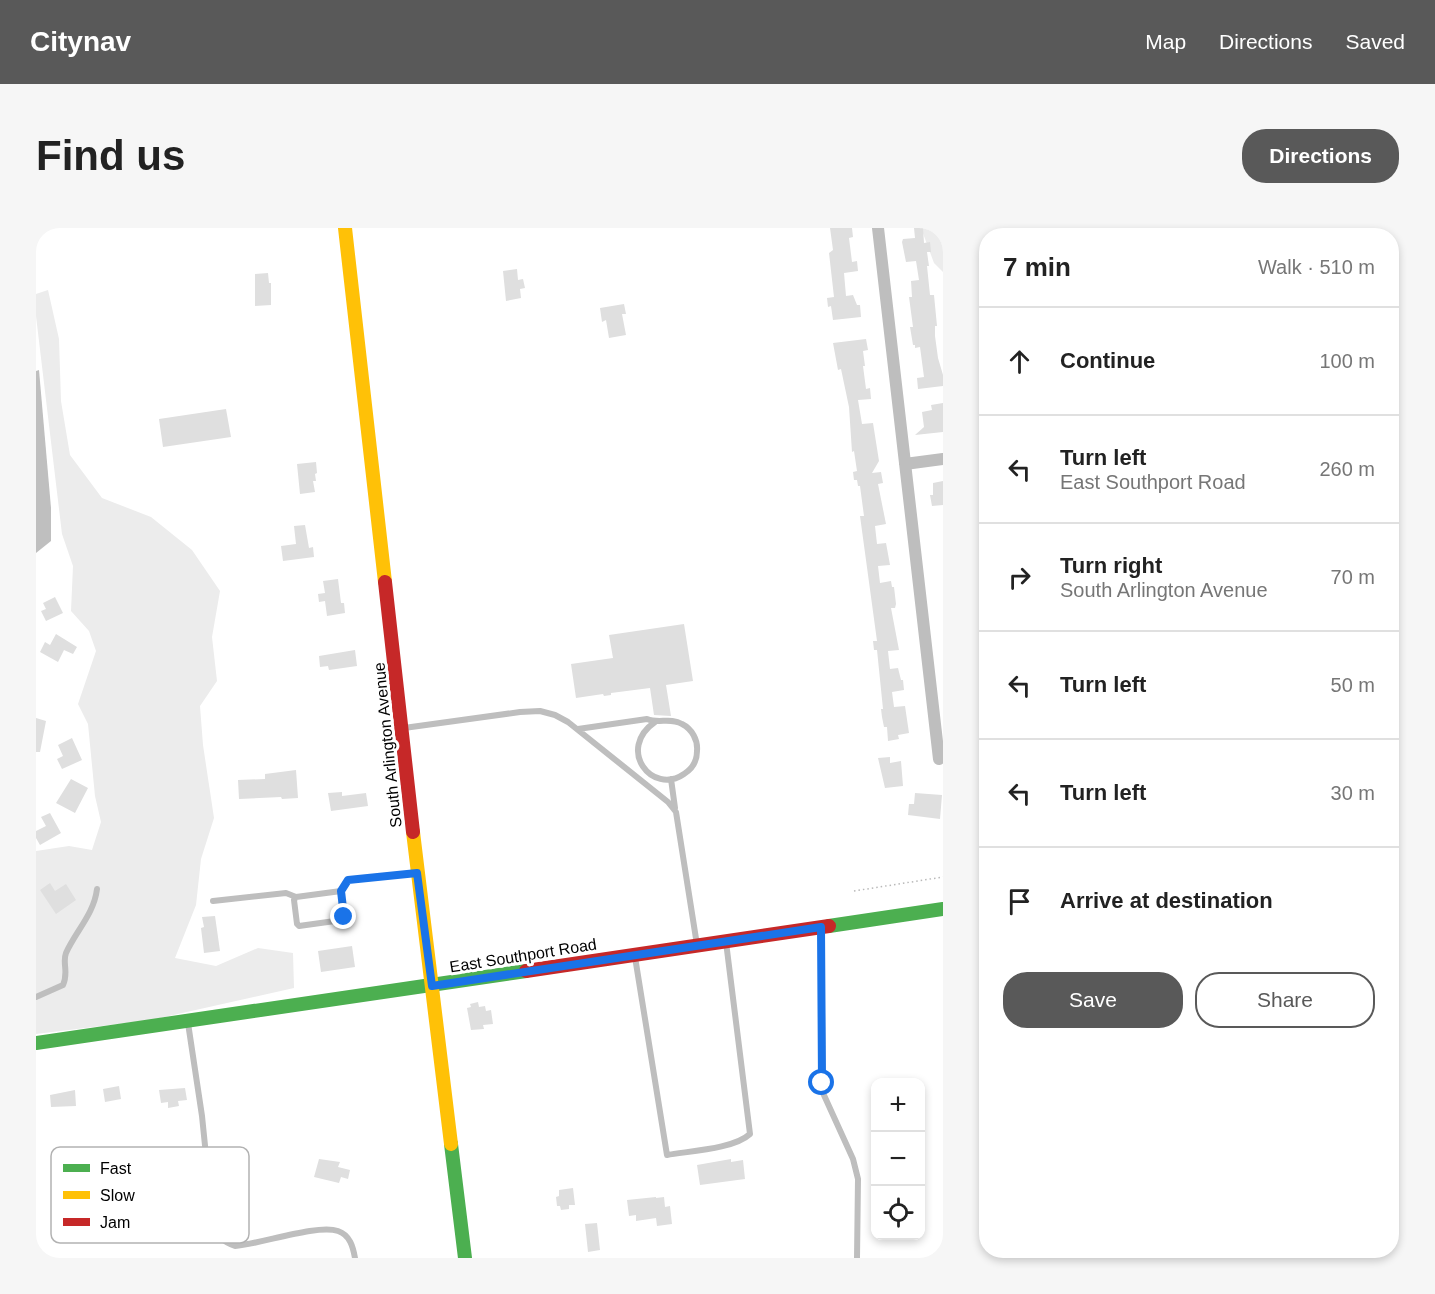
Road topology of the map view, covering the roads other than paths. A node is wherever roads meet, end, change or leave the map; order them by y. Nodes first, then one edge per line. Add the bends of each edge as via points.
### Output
1 (345, 228) edge
2 (878, 228) edge
3 (943, 459) edge
4 (905, 464) junction
5 (655, 722) junction
6 (403, 729) junction
7 (578, 729) junction
8 (939, 759) dead end
9 (671, 779) junction
10 (676, 812) junction
11 (417, 873) junction
12 (97, 889) dead end
13 (341, 891) junction
14 (296, 897) junction
15 (213, 902) dead end
16 (943, 909) edge
17 (821, 927) junction
18 (726, 941) junction
19 (697, 946) junction
20 (635, 955) junction
21 (432, 986) junction
22 (36, 997) edge
23 (188, 1021) junction
24 (36, 1043) edge
25 (205, 1147) edge
26 (227, 1243) edge
27 (355, 1258) edge
28 (465, 1258) edge
29 (857, 1258) edge

1 - 6 main road, South Arlington Avenue
2 - 4 street
3 - 4 street
4 - 8 street
5 - 7 lane via 647,719
5 - 9 lane via 641,735 640,762 645,770
5 - 9 lane via 681,723 694,735 697,744 695,763 681,777
6 - 7 lane via 540,711
6 - 11 main road, South Arlington Avenue
7 - 10 lane
9 - 10 lane
10 - 19 lane
11 - 13 lane via 348,880
11 - 21 main road, South Arlington Avenue
12 - 22 lane via 84,924 64,958 67,974 63,985
13 - 14 lane
13 - 14 lane via 342,920 299,926
14 - 15 lane via 286,893
16 - 17 main road, East Southport Road
17 - 18 main road, East Southport Road
17 - 29 lane via 823,1094 858,1179
18 - 19 main road, East Southport Road
18 - 20 lane via 750,1134 729,1144 667,1155
19 - 20 main road, East Southport Road
20 - 21 main road, East Southport Road
21 - 23 main road, East Southport Road
21 - 28 main road, South Arlington Avenue
23 - 24 main road, East Southport Road
23 - 25 lane
26 - 27 lane via 235,1246 328,1229 346,1237

